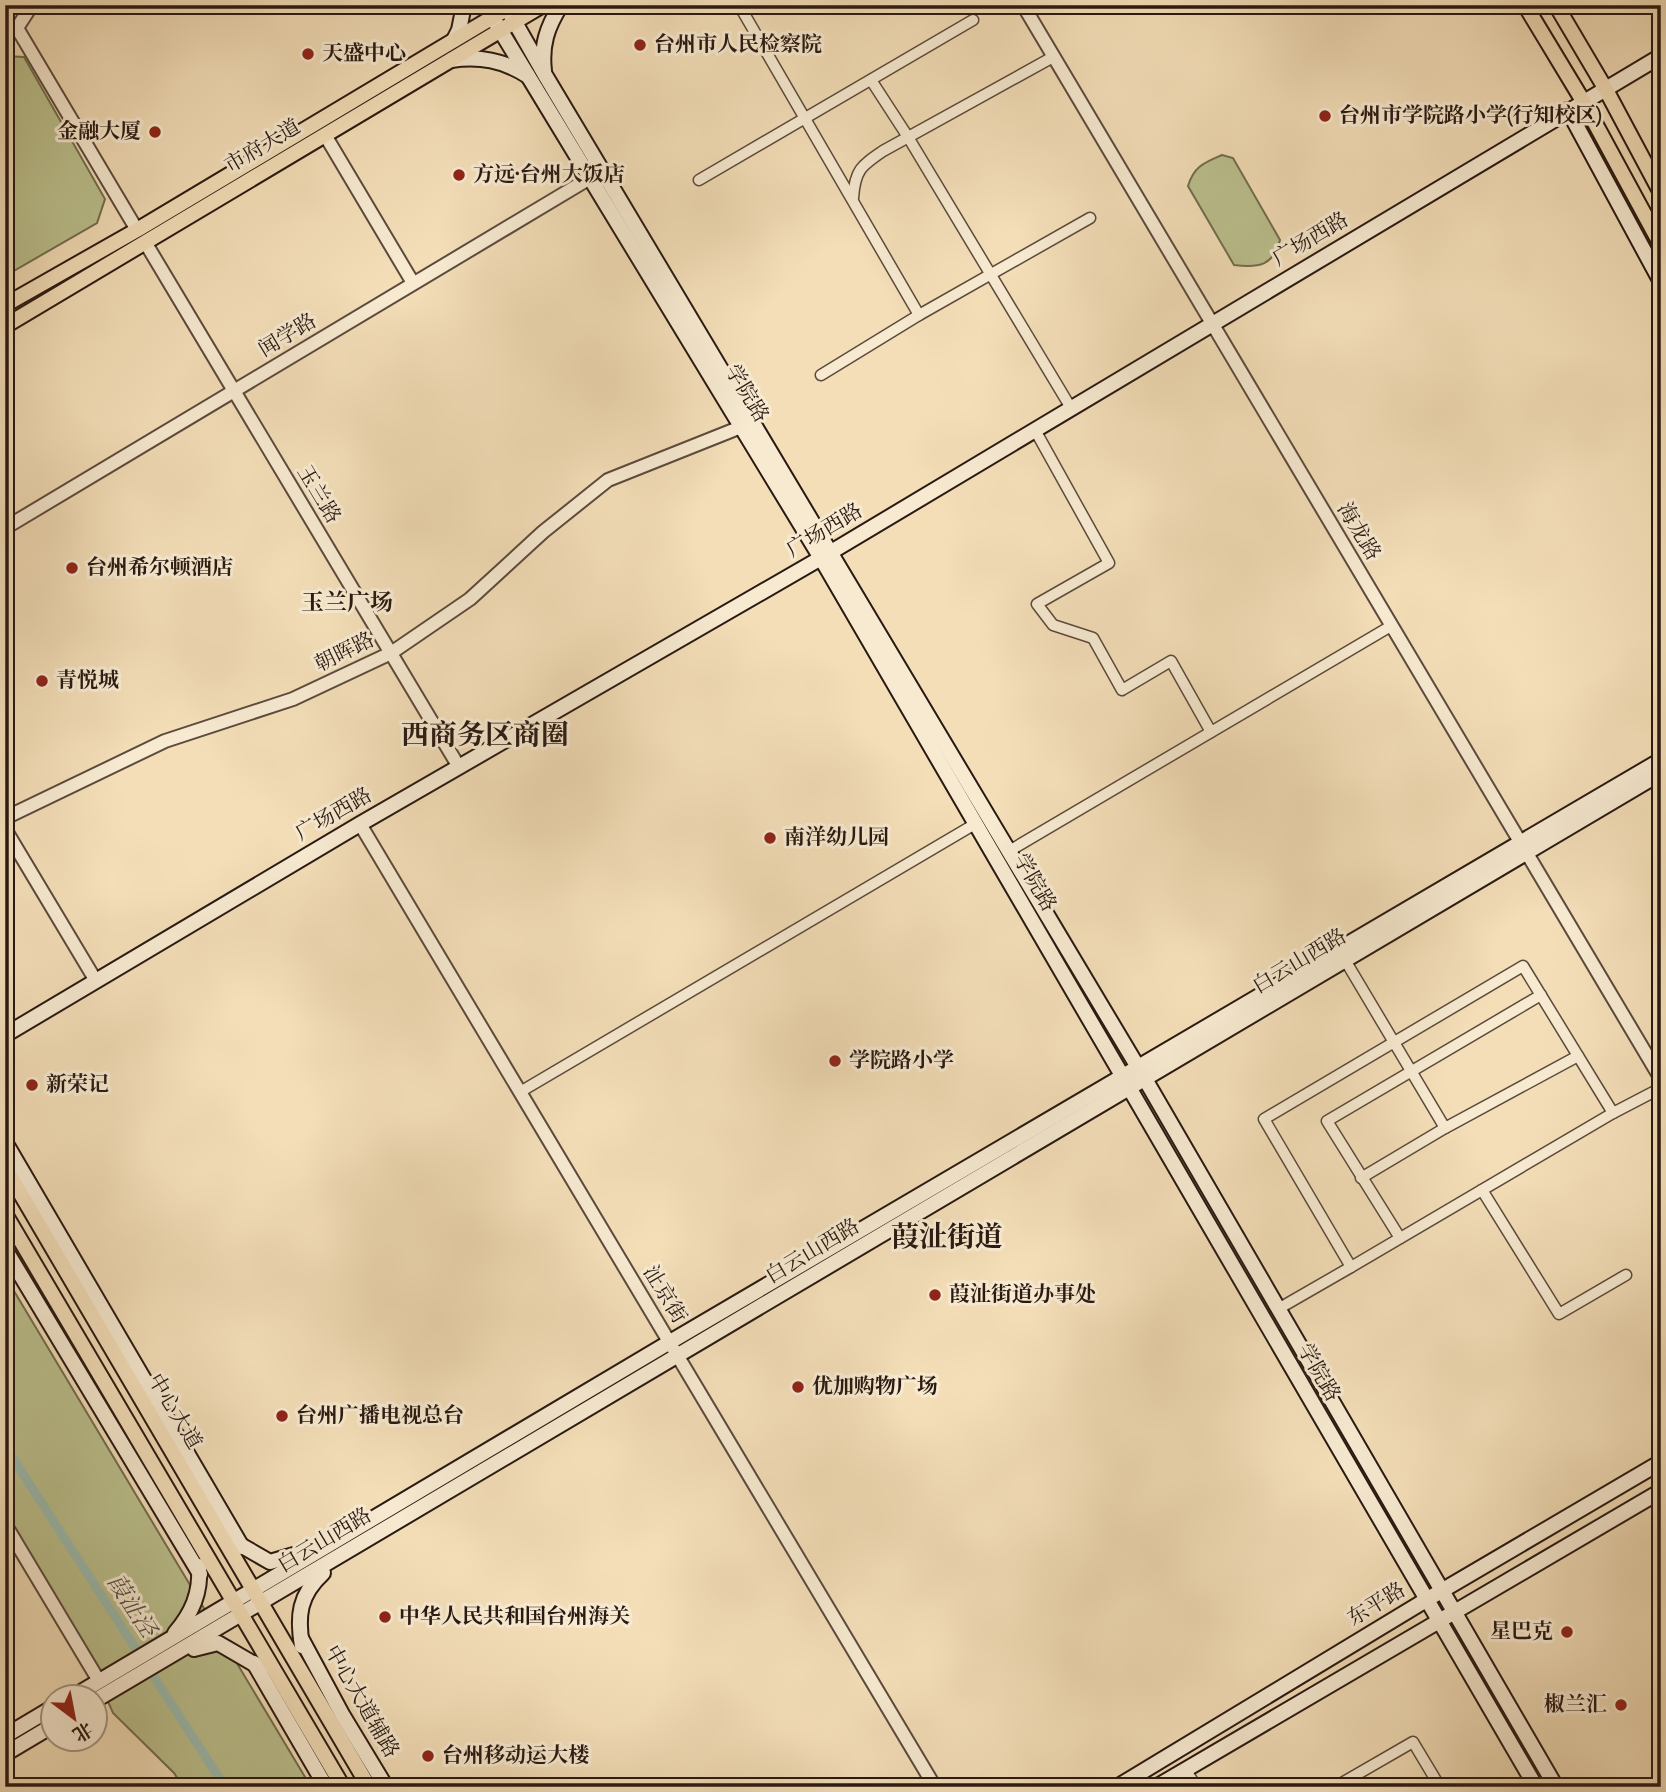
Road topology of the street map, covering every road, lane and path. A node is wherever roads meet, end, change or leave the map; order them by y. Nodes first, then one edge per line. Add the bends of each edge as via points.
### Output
1 (32, 5) edge
2 (464, 5) edge
3 (543, 5) edge
4 (561, 5) edge
5 (740, 5) edge
6 (1023, 5) edge
7 (1525, 5) edge
8 (1556, 5) edge
9 (510, 10) edge
10 (489, 11) edge
11 (972, 20) dead end
12 (500, 31) junction
13 (11, 32) edge
14 (454, 40) junction
15 (1661, 55) edge
16 (1053, 57) junction
17 (450, 60) junction
18 (545, 75) junction
19 (529, 77) junction
20 (871, 80) junction
21 (1605, 88) junction
22 (1583, 101) junction
23 (1568, 110) junction
24 (805, 118) junction
25 (325, 135) junction
26 (908, 137) junction
27 (590, 178) junction
28 (699, 180) dead end
29 (1632, 192) junction
30 (1661, 193) edge
31 (853, 198) junction
32 (1090, 218) dead end
33 (141, 236) junction
34 (1636, 236) junction
35 (1661, 245) edge
36 (991, 275) junction
37 (1661, 282) edge
38 (413, 283) junction
39 (5, 305) edge
40 (919, 315) junction
41 (1211, 324) junction
42 (5, 326) edge
43 (821, 374) dead end
44 (233, 390) junction
45 (1071, 408) junction
46 (741, 426) junction
47 (1035, 430) junction
48 (5, 528) edge
49 (826, 555) junction
50 (1391, 626) junction
51 (391, 653) junction
52 (1211, 732) junction
53 (1661, 760) edge
54 (459, 767) junction
55 (1661, 773) edge
56 (5, 818) edge
57 (360, 824) junction
58 (975, 824) junction
59 (5, 829) edge
60 (1523, 848) junction
61 (1009, 851) junction
62 (1345, 960) junction
63 (96, 981) junction
64 (1541, 995) junction
65 (5, 1035) edge
66 (1395, 1043) junction
67 (1578, 1056) junction
68 (1412, 1072) junction
69 (1141, 1073) junction
70 (1661, 1079) edge
71 (1126, 1082) junction
72 (1661, 1088) edge
73 (520, 1092) junction
74 (1613, 1113) junction
75 (1445, 1128) junction
76 (5, 1142) edge
77 (5, 1167) edge
78 (1361, 1178) junction
79 (1482, 1190) junction
80 (5, 1214) edge
81 (1400, 1238) junction
82 (5, 1249) edge
83 (1351, 1267) junction
84 (1626, 1275) dead end
85 (1278, 1309) junction
86 (670, 1342) junction
87 (678, 1356) junction
88 (1661, 1462) edge
89 (1661, 1491) edge
90 (216, 1523) junction
91 (5, 1524) edge
92 (197, 1540) junction
93 (339, 1540) junction
94 (242, 1547) junction
95 (340, 1557) junction
96 (200, 1574) junction
97 (255, 1590) junction
98 (1442, 1590) junction
99 (1426, 1600) junction
100 (263, 1603) junction
101 (238, 1609) junction
102 (1454, 1611) junction
103 (1438, 1620) junction
104 (301, 1638) junction
105 (163, 1644) junction
106 (173, 1656) junction
107 (254, 1663) junction
108 (307, 1679) junction
109 (99, 1681) junction
110 (281, 1683) junction
111 (94, 1684) edge
112 (108, 1694) edge
113 (38, 1716) edge
114 (38, 1734) edge
115 (5, 1736) edge
116 (5, 1754) edge
117 (1185, 1769) junction
118 (326, 1787) edge
119 (343, 1787) edge
120 (369, 1787) edge
121 (386, 1787) edge
122 (935, 1787) edge
123 (1117, 1787) edge
124 (1156, 1787) edge
125 (1187, 1787) edge
126 (1335, 1787) edge
127 (1440, 1787) edge
128 (1536, 1787) edge
129 (1556, 1787) edge

1 - 13 street
2 - 14 main road
3 - 9 main road, 市府大道
4 - 18 main road via 546,31
5 - 24 street
6 - 16 street, 海龙路
7 - 22 main road
8 - 21 main road
9 - 10 main road, 市府大道
9 - 12 main road, 市府大道
9 - 18 main road, 学院路
10 - 12 main road, 学院路
10 - 14 main road, 市府大道
11 - 20 street
12 - 17 main road, 市府大道
12 - 19 main road, 学院路
13 - 33 street, 玉兰路
14 - 33 main road, 市府大道
15 - 21 main road, 广场西路
16 - 26 street
16 - 41 street, 海龙路
17 - 19 main road via 498,61
17 - 25 main road, 市府大道
18 - 49 main road, 学院路
19 - 27 main road, 学院路
20 - 24 street
20 - 26 street
21 - 22 main road, 广场西路
21 - 30 main road
22 - 23 main road, 广场西路
22 - 29 main road
23 - 34 main road
23 - 41 main road, 广场西路
24 - 28 street
24 - 31 street
25 - 33 main road, 市府大道
25 - 38 street
26 - 31 street via 861,166
26 - 36 street
27 - 38 street, 闻学路
27 - 46 main road, 学院路
29 - 34 main road
29 - 35 main road
31 - 40 street
32 - 36 street
33 - 39 main road, 市府大道
33 - 42 main road, 市府大道
33 - 44 street, 玉兰路
34 - 37 main road
36 - 40 street
36 - 45 street
38 - 44 street, 闻学路
40 - 43 street
41 - 45 main road, 广场西路
41 - 50 street, 海龙路
44 - 48 street, 闻学路
44 - 51 street, 玉兰路
45 - 47 main road, 广场西路
46 - 49 main road, 学院路
46 - 51 street, 朝晖路 via 608,480 470,600
47 - 49 main road, 广场西路
47 - 52 street via 1109,563 1037,604 1053,625 1093,638 1122,690 1171,661
49 - 54 main road, 广场西路
49 - 58 main road, 学院路
49 - 61 main road, 学院路
50 - 52 street
50 - 60 street, 海龙路
51 - 54 street, 玉兰路
51 - 56 street, 朝晖路 via 293,699 165,741
52 - 61 street
53 - 60 main road, 白云山西路
54 - 57 main road, 广场西路
55 - 60 main road, 白云山西路
57 - 63 main road, 广场西路
57 - 73 street, 沚京街
58 - 71 main road, 学院路
58 - 73 street
59 - 63 street
60 - 62 main road, 白云山西路
60 - 69 main road, 白云山西路
60 - 70 street, 海龙路
61 - 69 main road, 学院路
62 - 66 street
62 - 69 main road, 白云山西路
63 - 65 main road, 广场西路
64 - 66 street via 1522,966
64 - 67 street
64 - 68 street
66 - 68 street
66 - 83 street via 1264,1119
67 - 74 street
67 - 75 street
68 - 75 street
68 - 78 street via 1327,1121
69 - 71 main road, 白云山西路
69 - 85 main road, 学院路
71 - 86 main road, 白云山西路
71 - 87 main road, 白云山西路
71 - 99 main road, 学院路
72 - 74 street
73 - 86 street, 沚京街
74 - 79 street
75 - 78 street
76 - 94 main road
77 - 90 main road, 中心大道
78 - 81 street
79 - 81 street
79 - 84 street via 1559,1314
80 - 92 main road
81 - 83 street
82 - 96 main road
83 - 85 street
85 - 98 main road, 学院路
86 - 87 street, 沚京街
86 - 93 main road, 白云山西路
87 - 95 main road, 白云山西路
87 - 122 street, 沚京街
88 - 98 main road, 东平路
89 - 102 main road, 东平路
90 - 94 main road, 白云山西路
90 - 97 main road, 中心大道
91 - 109 street
92 - 96 main road
92 - 101 main road
93 - 94 main road, 白云山西路 via 270,1562
93 - 97 main road, 白云山西路
95 - 100 main road, 白云山西路
95 - 104 main road, 中心大道 via 312,1584 298,1614
96 - 105 main road via 197,1599
97 - 100 main road, 中心大道
97 - 101 main road, 白云山西路
98 - 99 main road, 东平路
98 - 102 main road, 学院路
99 - 103 main road, 学院路
99 - 123 main road, 东平路
100 - 101 main road, 白云山西路
100 - 108 main road, 中心大道
101 - 105 main road, 白云山西路
101 - 106 main road, 白云山西路
101 - 110 main road
102 - 103 main road, 东平路
102 - 129 main road, 学院路
103 - 117 main road, 东平路
103 - 128 main road, 学院路
104 - 108 main road, 中心大道
104 - 121 main road, 中心大道辅路
105 - 109 main road, 白云山西路
106 - 107 main road via 218,1643
106 - 112 main road, 白云山西路
107 - 110 main road
107 - 118 main road
108 - 120 main road, 中心大道
109 - 111 main road, 白云山西路
110 - 119 main road
113 - 115 main road
114 - 116 main road
117 - 124 main road, 东平路
117 - 125 street via 1192,1780
126 - 127 street via 1413,1742

